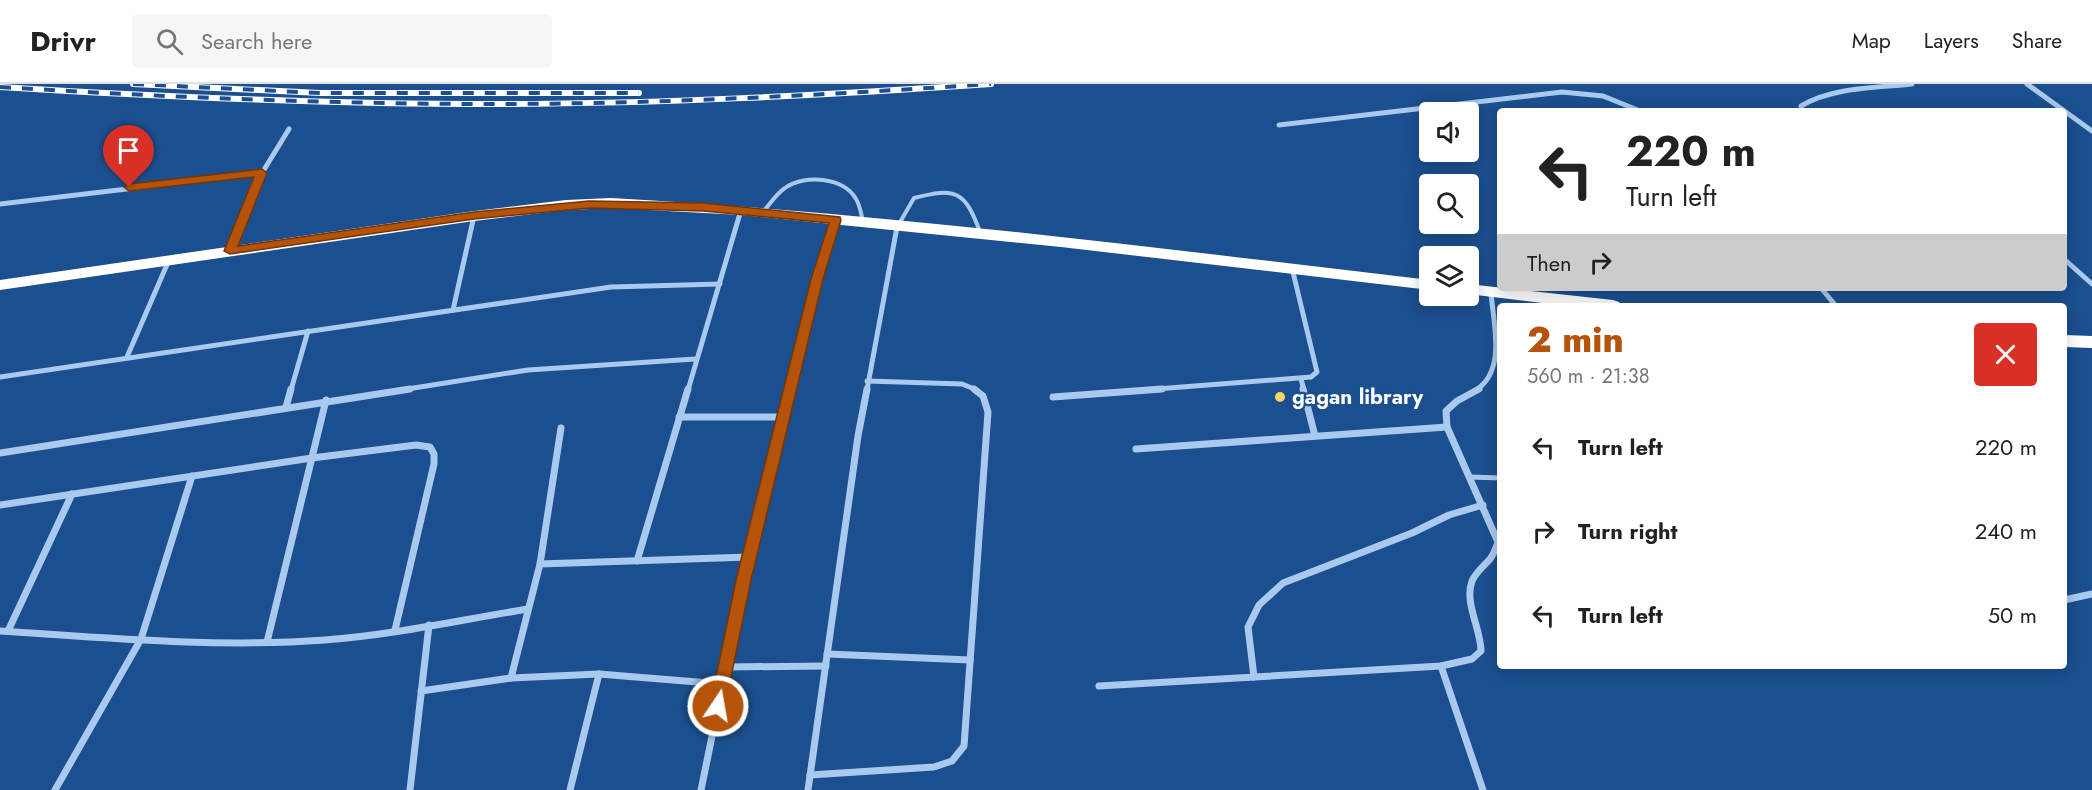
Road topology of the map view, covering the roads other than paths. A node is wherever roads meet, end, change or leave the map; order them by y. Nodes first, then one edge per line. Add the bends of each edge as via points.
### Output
1 (1912, 84) edge
2 (2026, 84) edge
3 (1635, 108) edge
4 (1802, 108) edge
5 (2060, 108) edge
6 (2067, 113) edge
7 (1279, 125) dead end
8 (289, 129) dead end
9 (2092, 131) edge
10 (262, 173) junction
11 (0, 204) edge
12 (741, 210) junction
13 (764, 212) junction
14 (474, 216) junction
15 (836, 220) junction
16 (863, 223) junction
17 (897, 226) junction
18 (981, 234) junction
19 (230, 251) junction
20 (169, 260) junction
21 (2067, 262) edge
22 (1292, 268) junction
23 (720, 284) junction
24 (1419, 284) edge
25 (2092, 284) edge
26 (0, 285) edge
27 (1479, 290) edge
28 (1824, 291) edge
29 (1491, 292) junction
30 (1587, 303) edge
31 (1834, 303) edge
32 (453, 310) junction
33 (308, 331) junction
34 (2067, 341) edge
35 (2092, 342) edge
36 (127, 357) junction
37 (695, 359) junction
38 (0, 376) edge
39 (1301, 379) junction
40 (867, 381) junction
41 (1053, 397) dead end
42 (326, 400) junction
43 (286, 407) junction
44 (679, 417) junction
45 (784, 417) junction
46 (1447, 427) junction
47 (561, 428) dead end
48 (1315, 436) junction
49 (1136, 449) dead end
50 (0, 453) edge
51 (312, 458) junction
52 (192, 476) junction
53 (1470, 477) junction
54 (1497, 477) edge
55 (72, 494) junction
56 (0, 505) edge
57 (1483, 506) junction
58 (1497, 540) edge
59 (1497, 544) edge
60 (750, 557) junction
61 (637, 561) junction
62 (540, 564) junction
63 (2092, 594) edge
64 (2067, 599) edge
65 (528, 609) junction
66 (429, 625) junction
67 (394, 630) junction
68 (4, 631) edge
69 (141, 639) junction
70 (267, 642) junction
71 (827, 654) junction
72 (970, 660) junction
73 (826, 666) junction
74 (1441, 666) junction
75 (726, 667) junction
76 (599, 674) junction
77 (1254, 677) junction
78 (512, 678) junction
79 (723, 684) junction
80 (1099, 686) dead end
81 (421, 691) junction
82 (810, 775) junction
83 (55, 790) edge
84 (410, 790) edge
85 (570, 790) edge
86 (701, 790) edge
87 (808, 790) edge
88 (1483, 790) edge

1 - 4 street via 1824,95 1807,100
2 - 5 street
3 - 7 street via 1608,95 1562,92
6 - 9 street
8 - 10 street
10 - 11 street
10 - 19 street
12 - 13 highway
12 - 14 highway via 611,203
12 - 23 street
13 - 15 highway
13 - 16 lane via 786,187 823,179 843,186 855,198
14 - 19 highway
14 - 32 street
15 - 16 highway
15 - 45 street via 817,279
16 - 17 highway
17 - 18 highway
17 - 18 lane via 914,198 938,191 959,193 971,205
17 - 40 street
18 - 22 highway
19 - 20 highway
20 - 26 highway
20 - 36 street
21 - 25 street
22 - 24 highway
22 - 39 street via 1317,372
23 - 32 street via 610,287
23 - 37 street
27 - 29 highway
28 - 31 street
29 - 30 highway
29 - 46 street via 1495,358 1490,378 1478,389 1457,398 1446,411
32 - 33 street
33 - 36 street
33 - 43 street
34 - 35 highway
36 - 38 street
37 - 42 street via 528,370
37 - 44 street
39 - 41 street
39 - 48 street
40 - 71 street
40 - 72 street via 962,384 985,396 988,412
42 - 43 street
42 - 51 street
43 - 50 street
44 - 45 street
44 - 61 street
45 - 60 street
46 - 48 street
46 - 53 street
47 - 62 street
48 - 49 street
51 - 52 street
51 - 67 street via 416,445 430,447 434,454
51 - 70 street
52 - 55 street
52 - 69 street
53 - 54 lane
53 - 57 street
55 - 56 street
55 - 68 street
57 - 58 street
57 - 77 street via 1449,515 1283,583 1259,605 1248,627
59 - 74 street via 1471,585 1481,651 1472,659
60 - 61 street
60 - 75 street
61 - 62 street
62 - 65 street
63 - 64 street
65 - 66 street
65 - 78 street
66 - 67 street
66 - 81 street
67 - 70 street
68 - 69 street
69 - 70 street
69 - 83 street
71 - 72 street
71 - 73 street
72 - 82 street via 964,746 952,761 934,767
73 - 75 street
73 - 82 street
74 - 77 street
74 - 88 street
75 - 79 street
76 - 78 street
76 - 79 street
76 - 85 street
77 - 80 street
78 - 81 street
79 - 86 street
81 - 84 street
82 - 87 street

